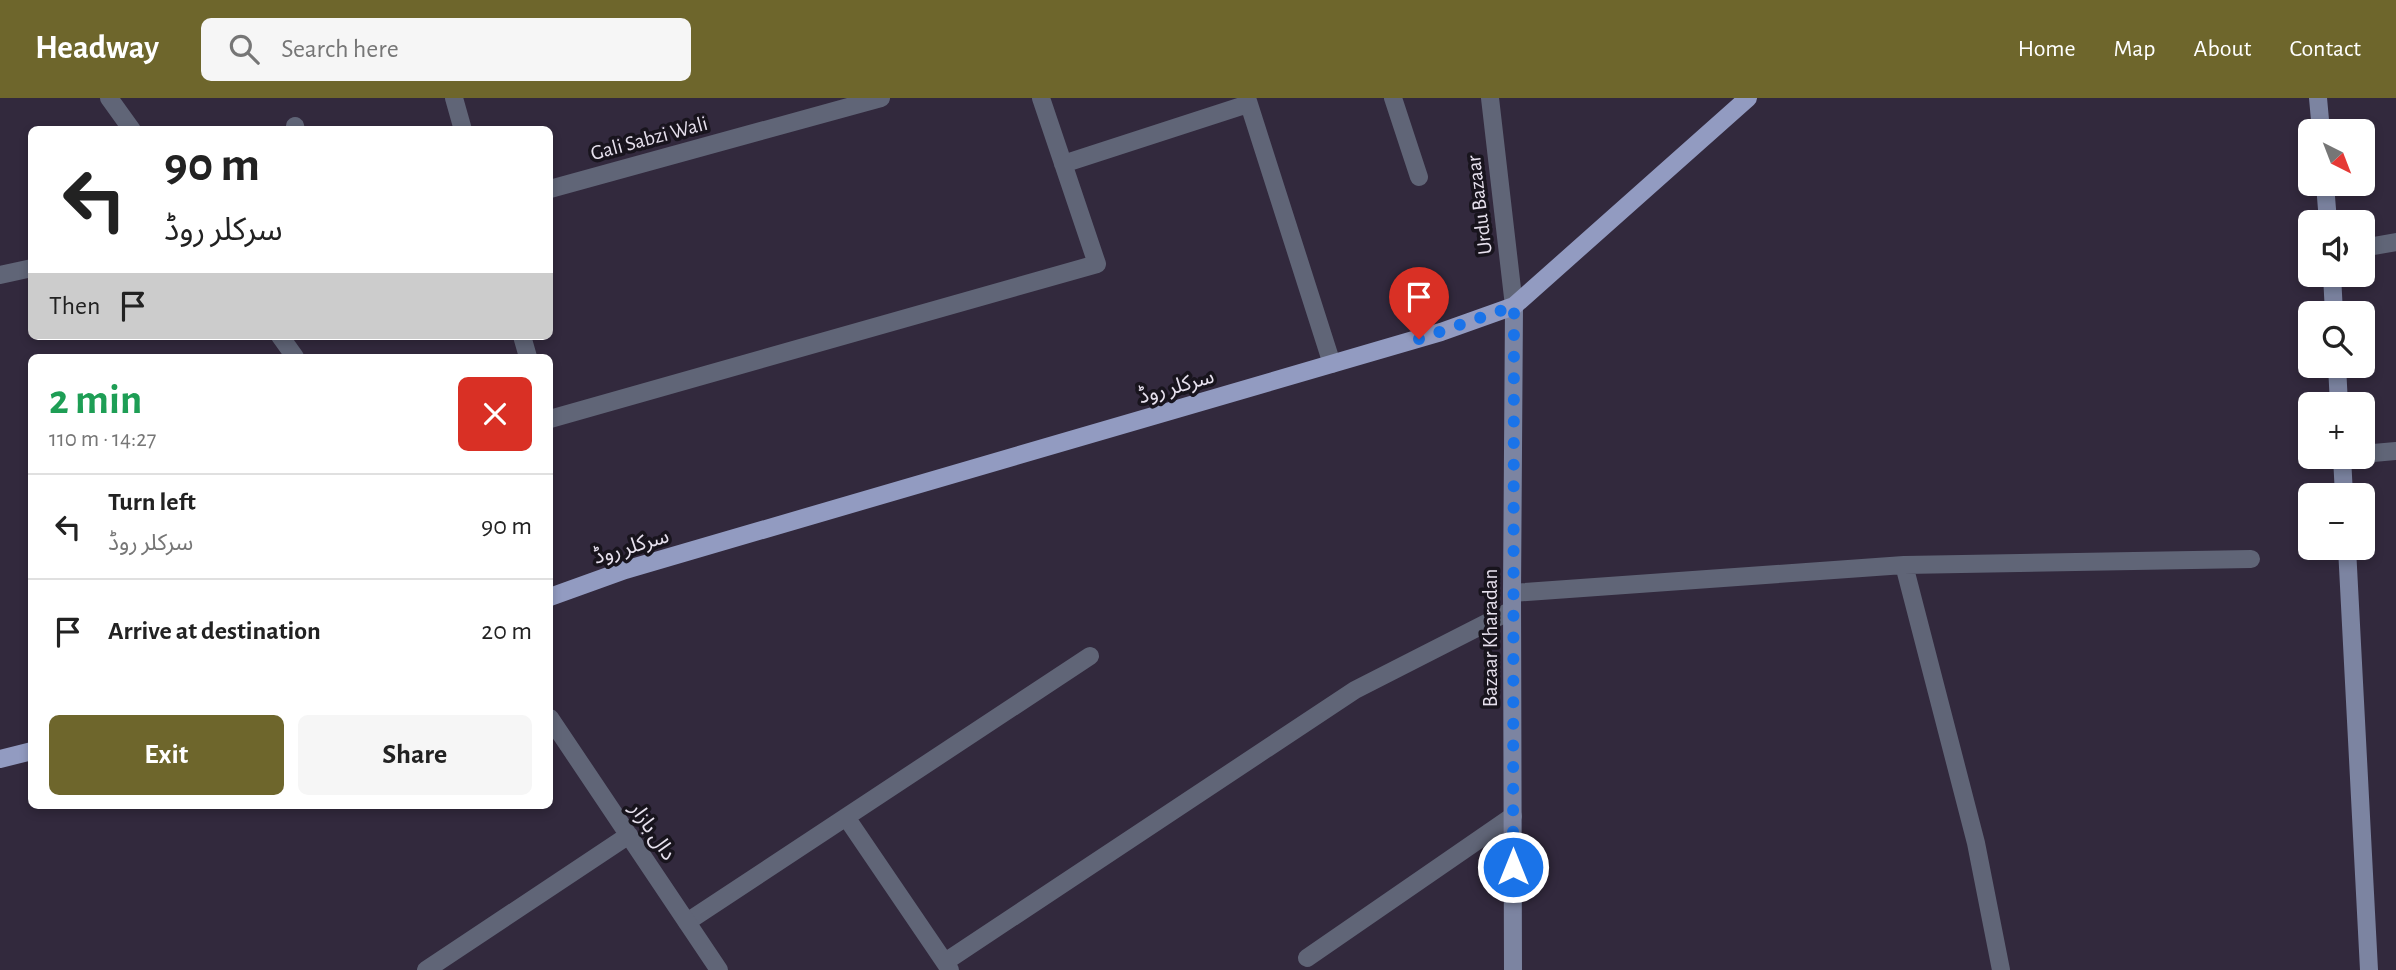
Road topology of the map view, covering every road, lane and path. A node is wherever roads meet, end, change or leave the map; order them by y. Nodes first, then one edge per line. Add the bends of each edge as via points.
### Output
1 (109, 98) edge
2 (454, 98) edge
3 (881, 98) edge
4 (1041, 98) edge
5 (1393, 98) edge
6 (1490, 98) edge
7 (1748, 98) edge
8 (2318, 98) edge
9 (1248, 101) edge
10 (2320, 119) edge
11 (129, 126) edge
12 (462, 126) edge
13 (1063, 164) junction
14 (1419, 177) dead end
15 (553, 188) edge
16 (2396, 242) edge
17 (2375, 246) edge
18 (28, 269) edge
19 (0, 275) edge
20 (1514, 306) junction
21 (1332, 364) junction
22 (553, 418) edge
23 (2396, 451) edge
24 (2375, 453) edge
25 (2251, 559) dead end
26 (2348, 560) edge
27 (1905, 565) junction
28 (553, 596) edge
29 (1512, 601) junction
30 (1090, 656) dead end
31 (553, 722) edge
32 (28, 752) edge
33 (0, 759) edge
34 (1513, 816) junction
35 (846, 817) junction
36 (629, 835) junction
37 (687, 922) junction
38 (1307, 958) dead end
39 (948, 966) edge
40 (438, 967) edge
41 (719, 970) edge
42 (1513, 970) edge
43 (2001, 970) edge
44 (2369, 970) edge

1 - 11 street
2 - 12 street
3 - 15 street, Gali Sabzi Wali
4 - 13 street
5 - 14 street
6 - 20 street, Urdu Bazaar
7 - 20 main road, سرکلر روڈ
8 - 10 street
9 - 13 street
9 - 21 street
13 - 22 street via 1097,264
16 - 17 street
18 - 19 street
20 - 21 main road, سرکلر روڈ
20 - 29 street, Bazaar Kharadan
21 - 28 main road, سرکلر روڈ via 625,570
23 - 24 street
25 - 27 street
26 - 44 street
27 - 29 street
27 - 43 street via 1976,843
29 - 34 street, Bazaar Kharadan
29 - 39 street via 1356,690
30 - 35 street
31 - 36 street, دال بازار
32 - 33 main road
34 - 38 street
34 - 42 street, Bazaar Kharadan
35 - 37 street
35 - 39 street
36 - 37 street, دال بازار
36 - 40 street
37 - 41 street, دال بازار

